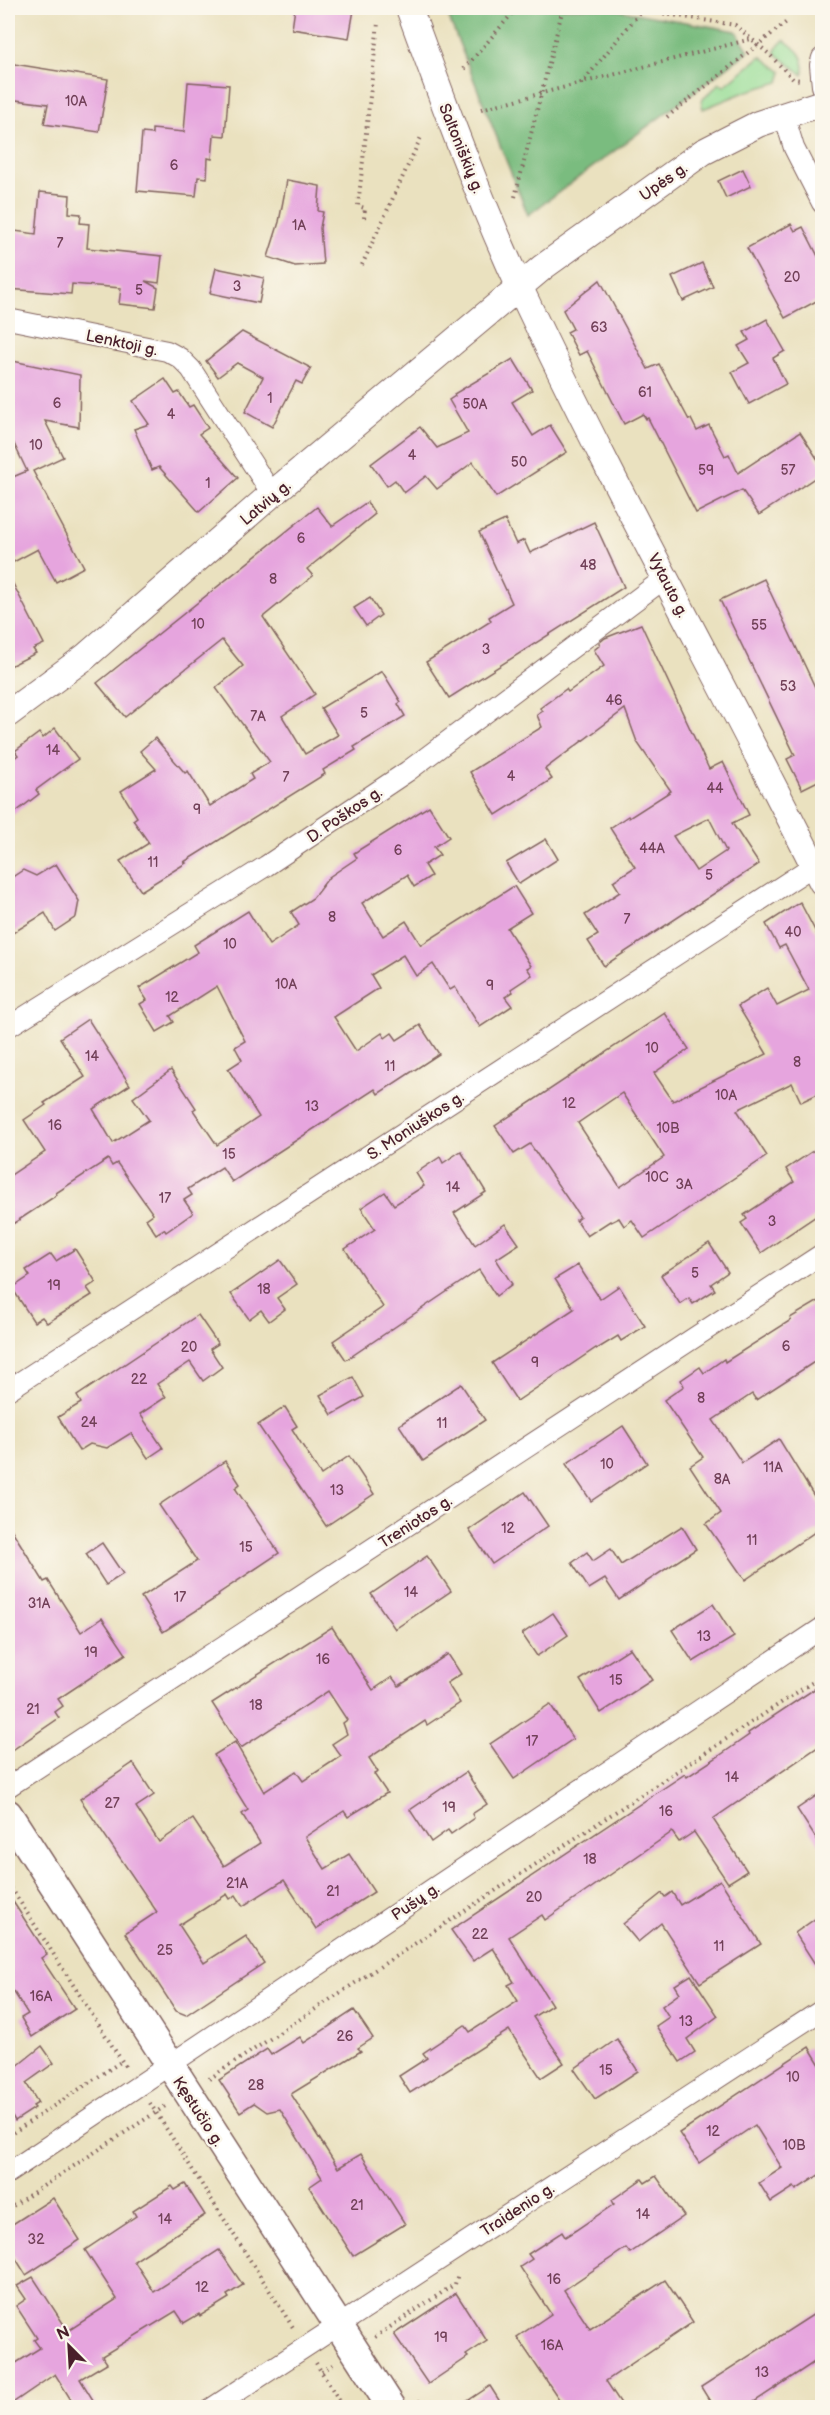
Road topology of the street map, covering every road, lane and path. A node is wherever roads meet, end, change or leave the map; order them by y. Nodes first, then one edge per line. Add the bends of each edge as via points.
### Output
1 (408, 8) edge
2 (517, 8) edge
3 (564, 8) edge
4 (628, 8) edge
5 (642, 10) junction
6 (789, 20) dead end
7 (378, 23) dead end
8 (751, 39) junction
9 (759, 46) junction
10 (464, 69) dead end
11 (822, 74) edge
12 (580, 85) junction
13 (540, 94) junction
14 (822, 103) edge
15 (481, 109) dead end
16 (784, 115) junction
17 (667, 117) dead end
18 (422, 135) dead end
19 (514, 196) dead end
20 (822, 203) edge
21 (364, 218) dead end
22 (362, 265) dead end
23 (520, 286) junction
24 (8, 319) edge
25 (272, 494) junction
26 (665, 578) junction
27 (8, 714) edge
28 (820, 869) edge
29 (8, 1027) edge
30 (822, 1254) edge
31 (8, 1390) edge
32 (822, 1628) edge
33 (822, 1676) edge
34 (8, 1787) edge
35 (8, 1814) edge
36 (8, 1883) edge
37 (822, 2010) edge
38 (122, 2061) junction
39 (170, 2066) junction
40 (139, 2087) junction
41 (187, 2092) junction
42 (156, 2112) junction
43 (8, 2136) edge
44 (8, 2173) edge
45 (8, 2209) edge
46 (338, 2326) junction
47 (306, 2347) junction
48 (212, 2408) edge
49 (344, 2408) edge
50 (392, 2408) edge

1 - 23 street, Saltoniškių g.
2 - 10 path
3 - 13 path
4 - 5 path
5 - 8 path via 735,26
5 - 12 path
6 - 9 path
7 - 21 path via 358,206 365,208
8 - 9 path
8 - 12 path
9 - 11 path via 793,79 802,81
9 - 17 path
12 - 13 path
13 - 15 path
13 - 19 path
14 - 16 street, Upės g.
16 - 20 street via 794,148
16 - 23 street, Upės g. via 703,152
18 - 22 path
23 - 25 street, Latvių g.
23 - 26 street, Vytauto g.
24 - 25 street, Lenktoji g. via 150,347 180,358
25 - 27 street, Latvių g. via 85,657
26 - 28 street, Vytauto g.
26 - 29 street, D. Poškos g. via 408,771 266,866
28 - 31 street, S. Moniuškos g.
30 - 34 street, Treniotos g.
32 - 39 street, Pušų g.
33 - 41 path via 230,2068
35 - 39 main road, Kęstučio g.
36 - 38 path
37 - 46 street, Traidenio g.
38 - 40 path
38 - 43 path
39 - 40 street, Pušų g.
39 - 41 main road, Kęstučio g.
40 - 42 path
40 - 44 street, Pušų g.
41 - 42 path
41 - 46 main road, Kęstučio g.
42 - 45 path
42 - 47 path
46 - 47 street, Traidenio g.
46 - 50 main road, Kęstučio g.
47 - 48 street, Traidenio g.
47 - 49 path

